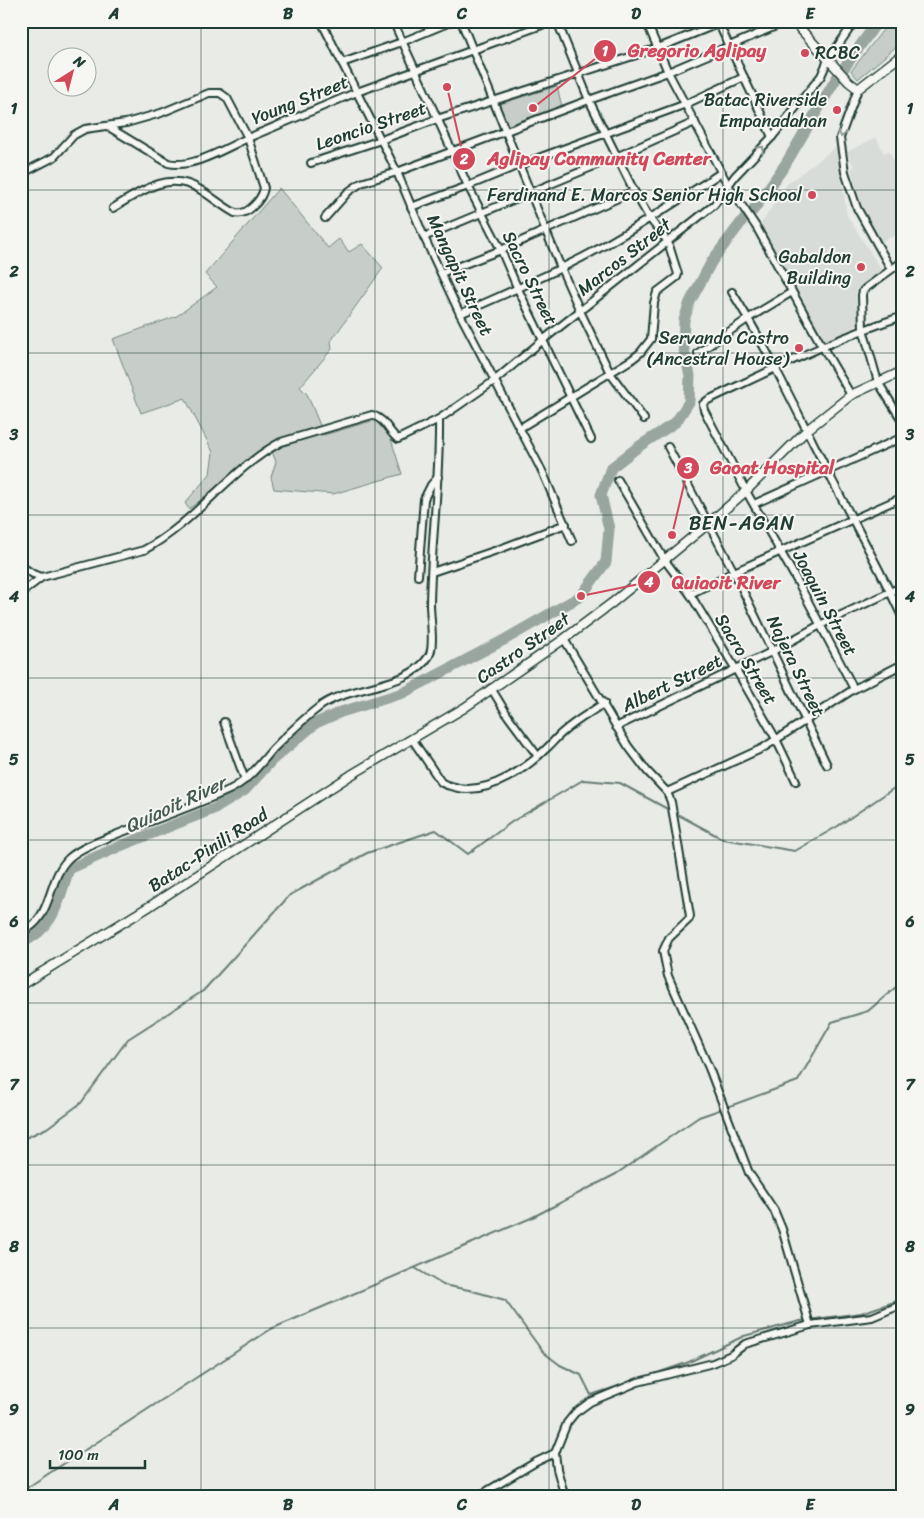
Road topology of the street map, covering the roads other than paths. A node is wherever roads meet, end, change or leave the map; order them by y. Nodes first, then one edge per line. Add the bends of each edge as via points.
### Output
1 (321, 21) edge
2 (393, 21) edge
3 (453, 21) edge
4 (461, 21) edge
5 (555, 21) edge
6 (646, 21) edge
7 (788, 21) edge
8 (793, 21) edge
9 (855, 21) edge
10 (720, 22) edge
11 (402, 42) junction
12 (729, 47) junction
13 (658, 48) junction
14 (472, 50) junction
15 (903, 54) edge
16 (342, 63) junction
17 (831, 63) junction
18 (416, 71) junction
19 (668, 72) junction
20 (579, 74) junction
21 (744, 78) junction
22 (858, 89) junction
23 (357, 92) junction
24 (589, 100) junction
25 (493, 102) junction
26 (686, 104) junction
27 (437, 119) junction
28 (695, 122) junction
29 (107, 126) junction
30 (505, 132) junction
31 (606, 133) junction
32 (772, 137) junction
33 (248, 138) junction
34 (382, 140) junction
35 (452, 151) junction
36 (618, 156) junction
37 (311, 163) dead end
38 (519, 165) junction
39 (397, 172) junction
40 (722, 172) junction
41 (21, 174) edge
42 (728, 185) junction
43 (468, 186) junction
44 (634, 191) junction
45 (530, 193) junction
46 (411, 207) junction
47 (113, 208) dead end
48 (481, 213) junction
49 (325, 218) dead end
50 (650, 218) junction
51 (546, 230) junction
52 (424, 237) junction
53 (668, 242) junction
54 (501, 250) junction
55 (903, 261) edge
56 (561, 268) junction
57 (892, 268) junction
58 (441, 273) junction
59 (517, 287) junction
60 (732, 292) dead end
61 (792, 292) junction
62 (580, 311) junction
63 (460, 314) junction
64 (903, 316) edge
65 (749, 318) junction
66 (864, 329) junction
67 (543, 340) junction
68 (822, 346) junction
69 (698, 353) dead end
70 (776, 368) junction
71 (903, 371) edge
72 (610, 373) junction
73 (494, 381) junction
74 (878, 382) junction
75 (851, 396) junction
76 (571, 397) junction
77 (439, 419) junction
78 (644, 420) dead end
79 (903, 422) edge
80 (520, 428) junction
81 (807, 430) junction
82 (903, 437) edge
83 (592, 439) dead end
84 (668, 447) dead end
85 (827, 471) junction
86 (438, 477) junction
87 (618, 480) dead end
88 (746, 491) junction
89 (903, 497) edge
90 (754, 504) junction
91 (854, 518) junction
92 (566, 524) junction
93 (708, 524) junction
94 (572, 541) dead end
95 (781, 552) junction
96 (664, 559) junction
97 (21, 566) edge
98 (432, 572) junction
99 (734, 572) junction
100 (418, 576) dead end
101 (42, 577) junction
102 (903, 586) edge
103 (890, 591) junction
104 (21, 592) edge
105 (690, 594) junction
106 (903, 619) edge
107 (820, 625) junction
108 (564, 639) junction
109 (772, 652) junction
110 (903, 664) edge
111 (735, 668) junction
112 (491, 688) junction
113 (854, 689) junction
114 (604, 703) junction
115 (805, 720) junction
116 (224, 722) dead end
117 (616, 727) junction
118 (412, 739) junction
119 (776, 739) junction
120 (538, 756) junction
121 (827, 765) dead end
122 (245, 780) junction
123 (796, 781) dead end
124 (667, 792) junction
125 (21, 932) edge
126 (21, 985) edge
127 (903, 1304) edge
128 (809, 1322) junction
129 (555, 1453) junction
130 (477, 1497) edge
131 (565, 1497) edge

1 - 16 street, Mangapit Street
2 - 11 street, Sacro Street
3 - 11 street
4 - 14 street
5 - 14 street, Young Street
5 - 20 street
6 - 13 street
7 - 12 street
8 - 17 main road
9 - 17 street, Marcos Street
10 - 12 street
10 - 13 street, Leoncio Street
11 - 16 street
11 - 18 street, Sacro Street
12 - 19 street
12 - 21 street
13 - 19 street
13 - 20 street, Leoncio Street
14 - 18 street, Young Street
14 - 25 street
15 - 22 main road
16 - 23 street, Mangapit Street
17 - 22 main road
17 - 32 street, Marcos Street
18 - 23 street, Young Street
18 - 27 street, Sacro Street
19 - 24 street
19 - 26 street
20 - 24 street
20 - 25 street, Leoncio Street
21 - 26 street
21 - 32 street
22 -> 57 street via 840,138 846,172 857,208
23 - 33 street, Young Street
23 - 34 street, Mangapit Street
24 - 30 street
24 - 31 street
25 - 27 street, Leoncio Street
25 - 30 street
26 - 28 street
26 - 31 street
27 - 34 street, Leoncio Street
27 - 35 street, Sacro Street
28 - 36 street
28 - 40 street
29 - 33 street via 168,163 181,165
29 - 33 street via 161,113 216,92 227,98
29 - 41 street via 85,129 74,135 54,157
30 - 35 street
30 - 38 street
31 - 36 street
31 - 38 street
42 -> 32 street, Marcos Street
33 - 47 street, Young Street via 264,188 262,195 245,212 235,213 198,188 177,181 153,185
34 - 37 street, Leoncio Street
34 - 39 street, Mangapit Street
35 - 39 street
35 - 43 street, Sacro Street
36 - 44 street
36 - 45 street
38 - 43 street
38 - 45 street
39 - 46 street, Mangapit Street
39 - 49 street via 354,187
40 - 42 street
40 - 50 street
42 - 53 street, Marcos Street via 714,205
42 - 61 street
43 - 46 street
43 - 48 street, Sacro Street
44 - 50 street
44 - 51 street
45 - 48 street
45 - 51 street
46 - 52 street, Mangapit Street
48 - 52 street
48 - 54 street, Sacro Street
50 - 53 street
50 - 56 street
51 - 54 street
51 - 56 street
52 - 58 street, Mangapit Street
53 - 62 street, Marcos Street
53 - 72 street via 678,274 656,294 651,339 640,353
54 - 58 street
54 - 59 street, Sacro Street
55 - 57 street
56 - 59 street
56 - 62 street
57 - 66 street via 863,291
58 - 63 street, Mangapit Street
59 - 63 street
59 - 67 street, Sacro Street
60 - 65 street
61 - 65 street
61 - 68 street
62 - 67 street, Marcos Street
62 - 72 street
63 - 73 street, Mangapit Street
64 - 66 street
65 - 69 street
65 - 70 street
66 - 68 street
66 - 74 street
67 - 73 street, Marcos Street
67 - 76 street, Sacro Street
68 - 70 street
68 - 75 street
70 - 81 street
70 - 88 street, Joaquin Street via 702,404
71 - 74 main road, Castro Street
72 - 76 street
72 - 78 street
73 - 77 street, Marcos Street
73 - 80 street, Mangapit Street
74 - 75 main road, Castro Street
74 - 79 street
75 - 81 main road, Castro Street
76 - 80 street
76 - 83 street, Sacro Street
77 - 86 street
77 - 101 street, Marcos Street via 398,439 384,422 372,416 281,442 232,478 183,524 155,544 129,555
80 - 92 street, Mangapit Street
81 - 85 street
81 - 88 main road, Castro Street
82 - 85 street
84 - 93 street, Najera Street
85 - 90 street
85 - 91 street
86 - 98 street
86 - 100 street via 424,499
87 - 96 street, Sacro Street
88 - 90 street, Joaquin Street
88 - 93 main road, Castro Street
89 - 91 street
90 - 95 street, Joaquin Street
91 - 95 street
91 - 103 street
92 - 94 street, Mangapit Street
92 - 98 street
93 - 96 main road, Castro Street
93 - 99 street, Najera Street
95 - 99 street
95 - 107 street, Joaquin Street
96 - 105 street, Sacro Street
96 - 108 main road, Castro Street
97 - 101 street
98 - 122 street via 432,651 423,664 413,673 334,698 319,707
99 - 105 street
99 - 109 street, Najera Street
101 - 104 street
102 - 103 street, Albert Street
103 - 106 street
103 - 107 street, Albert Street
105 - 111 street, Sacro Street
107 - 109 street, Albert Street
107 - 113 street, Joaquin Street
108 - 112 main road, Castro Street
108 - 114 street
109 - 111 street, Albert Street
109 - 115 street, Najera Street
110 - 113 street
111 - 117 street, Albert Street
111 - 119 street, Sacro Street
112 - 118 main road, Castro Street
112 - 120 street
113 - 115 street
114 - 117 street
114 - 120 street via 574,723
115 - 119 street
115 - 121 street, Najera Street
116 - 122 street
117 - 124 street via 638,760
118 - 120 street via 441,782 467,789 505,779
118 - 126 main road, Batac-Pinili Road
119 - 123 street, Sacro Street
119 - 124 street
122 - 125 street via 230,790 74,854 55,880 44,914
124 - 128 street via 690,916 669,938 662,951 668,976 709,1068 749,1173 774,1210 782,1229
127 - 128 street via 872,1317
128 - 129 street via 746,1344 713,1363 638,1382 590,1402 567,1423
129 - 130 street
129 - 131 street

